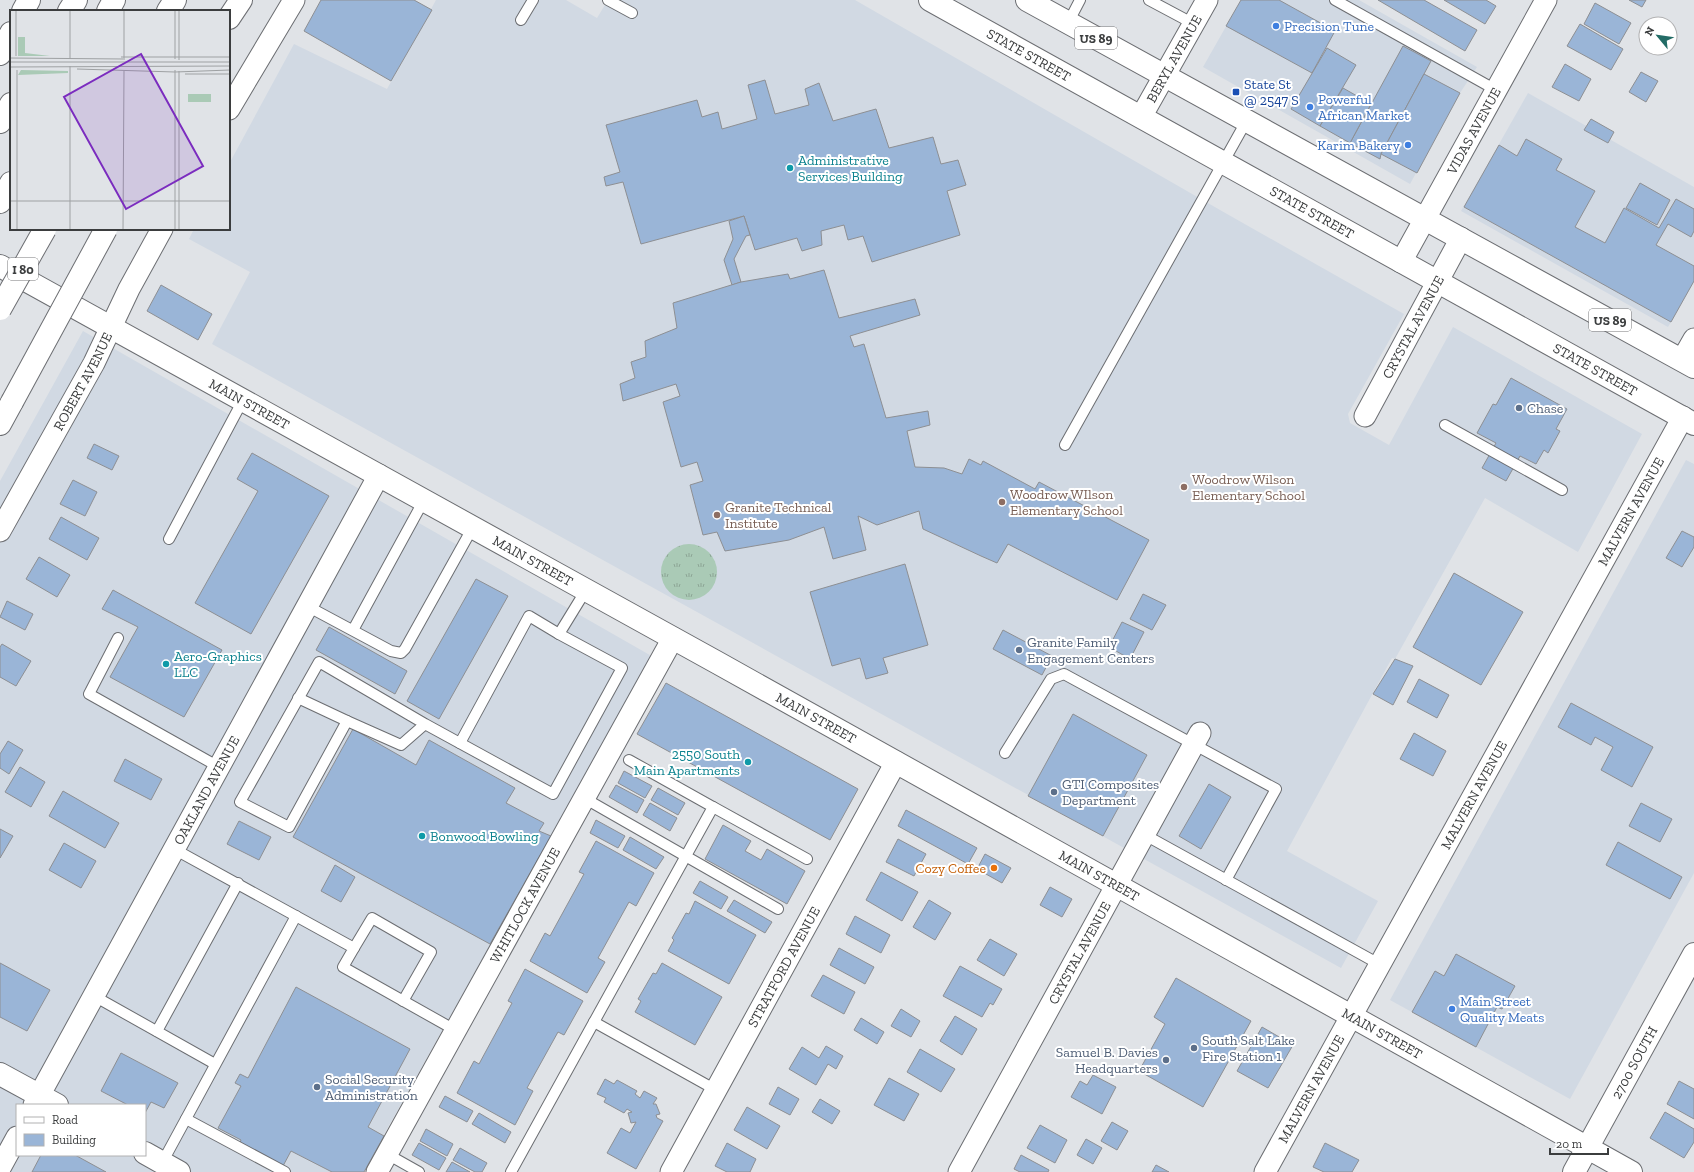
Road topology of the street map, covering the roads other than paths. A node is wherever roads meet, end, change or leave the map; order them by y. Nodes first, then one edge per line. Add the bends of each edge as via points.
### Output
1 (29, 0) edge
2 (76, 0) edge
3 (114, 0) edge
4 (175, 0) edge
5 (240, 0) edge
6 (294, 0) edge
7 (532, 0) edge
8 (608, 0) edge
9 (930, 0) edge
10 (1027, 0) edge
11 (1080, 0) edge
12 (1149, 0) edge
13 (1207, 0) edge
14 (1335, 0) edge
15 (1546, 0) edge
16 (24, 10) edge
17 (71, 10) edge
18 (109, 10) edge
19 (169, 10) edge
20 (632, 13) dead end
21 (230, 16) edge
22 (521, 20) dead end
23 (1068, 23) junction
24 (1194, 24) junction
25 (10, 35) edge
26 (0, 54) edge
27 (1165, 76) junction
28 (1496, 90) junction
29 (10, 106) edge
30 (230, 107) edge
31 (1142, 117) junction
32 (1248, 120) junction
33 (0, 122) edge
34 (1223, 163) junction
35 (10, 185) edge
36 (0, 202) edge
37 (1425, 218) junction
38 (44, 230) edge
39 (105, 230) edge
40 (161, 230) edge
41 (1461, 238) junction
42 (1401, 262) junction
43 (0, 266) edge
44 (1436, 281) junction
45 (0, 309) edge
46 (111, 327) junction
47 (1694, 339) edge
48 (1688, 364) edge
49 (242, 400) junction
50 (1366, 416) dead end
51 (1688, 421) edge
52 (0, 424) edge
53 (1445, 425) dead end
54 (1065, 445) dead end
55 (379, 476) junction
56 (1562, 490) dead end
57 (424, 500) junction
58 (473, 527) junction
59 (0, 531) edge
60 (169, 539) dead end
61 (586, 590) junction
62 (307, 606) junction
63 (352, 630) junction
64 (559, 634) junction
65 (118, 638) dead end
66 (673, 638) junction
67 (298, 698) junction
68 (347, 721) junction
69 (426, 724) junction
70 (1197, 739) junction
71 (460, 743) junction
72 (1005, 753) dead end
73 (628, 760) dead end
74 (896, 762) junction
75 (219, 767) junction
76 (584, 798) junction
77 (713, 807) junction
78 (1145, 835) junction
79 (174, 849) junction
80 (685, 857) junction
81 (807, 859) dead end
82 (1226, 880) junction
83 (238, 883) junction
84 (1116, 886) junction
85 (778, 909) dead end
86 (296, 916) junction
87 (354, 948) junction
88 (1694, 954) edge
89 (1379, 964) junction
90 (94, 996) junction
91 (403, 1001) junction
92 (1350, 1016) junction
93 (594, 1022) junction
94 (456, 1030) junction
95 (157, 1032) junction
96 (215, 1064) junction
97 (0, 1074) edge
98 (716, 1090) junction
99 (44, 1102) edge
100 (186, 1119) junction
101 (16, 1139) edge
102 (1587, 1148) junction
103 (387, 1154) junction
104 (162, 1163) edge
105 (0, 1168) edge
106 (285, 1172) edge
107 (377, 1172) edge
108 (418, 1172) edge
109 (511, 1172) edge
110 (670, 1172) edge
111 (959, 1172) edge
112 (1265, 1172) edge
113 (1574, 1172) edge
114 (1631, 1172) edge

1 - 16 main road
2 - 17 main road
3 - 18 main road
4 - 19 main road
5 - 21 main road
6 - 30 street
7 - 22 lane
8 - 20 lane
9 - 31 main road, STATE STREET
10 - 23 main road, US 89
11 - 23 lane
12 - 24 lane
13 - 24 street, BERYL AVENUE
14 - 28 lane
15 - 28 street, VIDAS AVENUE
23 - 27 main road, US 89
24 - 27 street, BERYL AVENUE
25 - 26 main road
27 - 31 street, BERYL AVENUE
27 - 32 main road, US 89
28 - 37 street, VIDAS AVENUE
29 - 33 main road
31 - 34 main road, STATE STREET
32 - 34 lane
32 - 37 main road, US 89
34 - 42 main road, STATE STREET
34 - 54 lane
35 - 36 main road
37 - 41 main road, US 89
37 - 42 street, VIDAS AVENUE
38 - 45 main road, I 80, bridge
39 - 52 main road, bridge
40 - 46 street, ROBERT AVENUE
41 - 44 street, CRYSTAL AVENUE
41 - 48 main road, US 89
42 - 44 main road, STATE STREET
43 - 46 main road, MAIN STREET
44 - 50 street, CRYSTAL AVENUE
44 - 51 main road, STATE STREET
46 - 49 main road, MAIN STREET
46 - 59 street, ROBERT AVENUE via 94,363
47 - 48 street
49 - 55 main road, MAIN STREET
49 - 60 lane
51 - 89 street, MALVERN AVENUE
53 - 56 lane
55 - 57 main road, MAIN STREET
55 - 62 street, OAKLAND AVENUE
57 - 58 main road, MAIN STREET
57 - 63 lane
58 - 61 main road, MAIN STREET
58 - 63 lane via 405,649 400,653 391,651
61 - 64 lane
61 - 66 main road, MAIN STREET
62 - 63 lane
62 - 75 street, OAKLAND AVENUE
64 - 71 lane via 529,616
64 - 71 lane via 622,668 553,794
65 - 75 lane via 89,694
66 - 74 main road, MAIN STREET
66 - 76 street, WHITLOCK AVENUE
67 - 68 lane
67 - 68 lane via 240,802 289,827
67 - 69 lane via 319,662
68 - 69 lane via 401,745
69 - 71 lane
70 - 72 lane via 1064,674 1052,679
70 - 78 street, CRYSTAL AVENUE
70 - 82 lane via 1276,788
73 - 77 lane
74 - 84 main road, MAIN STREET
74 - 98 street, STRATFORD AVENUE
75 - 79 street, OAKLAND AVENUE
76 - 80 lane
76 - 94 street, WHITLOCK AVENUE
77 - 80 lane
77 - 81 lane
78 - 82 lane
78 - 84 street, CRYSTAL AVENUE
79 - 83 lane
79 - 90 street, OAKLAND AVENUE
80 - 85 lane
80 - 93 lane
82 - 89 lane
83 - 86 lane
83 - 95 lane
84 - 92 main road, MAIN STREET
84 - 111 street, CRYSTAL AVENUE
86 - 87 lane
86 - 96 lane
87 - 91 lane via 343,967
87 - 91 lane via 372,918 431,952
88 - 102 main road, 2700 SOUTH
89 - 92 street, MALVERN AVENUE
90 - 95 lane
90 - 99 street, OAKLAND AVENUE
91 - 94 lane
92 - 102 main road, MAIN STREET
92 - 112 street, MALVERN AVENUE
93 - 98 lane
93 - 109 lane
94 - 103 street, WHITLOCK AVENUE
95 - 96 lane
96 - 100 lane
97 - 99 main road
98 - 110 street, STRATFORD AVENUE
100 - 104 lane
100 - 106 lane
101 - 105 street
102 - 113 main road, 2700 SOUTH
102 - 114 main road, MAIN STREET
103 - 107 street, WHITLOCK AVENUE
103 - 108 lane

